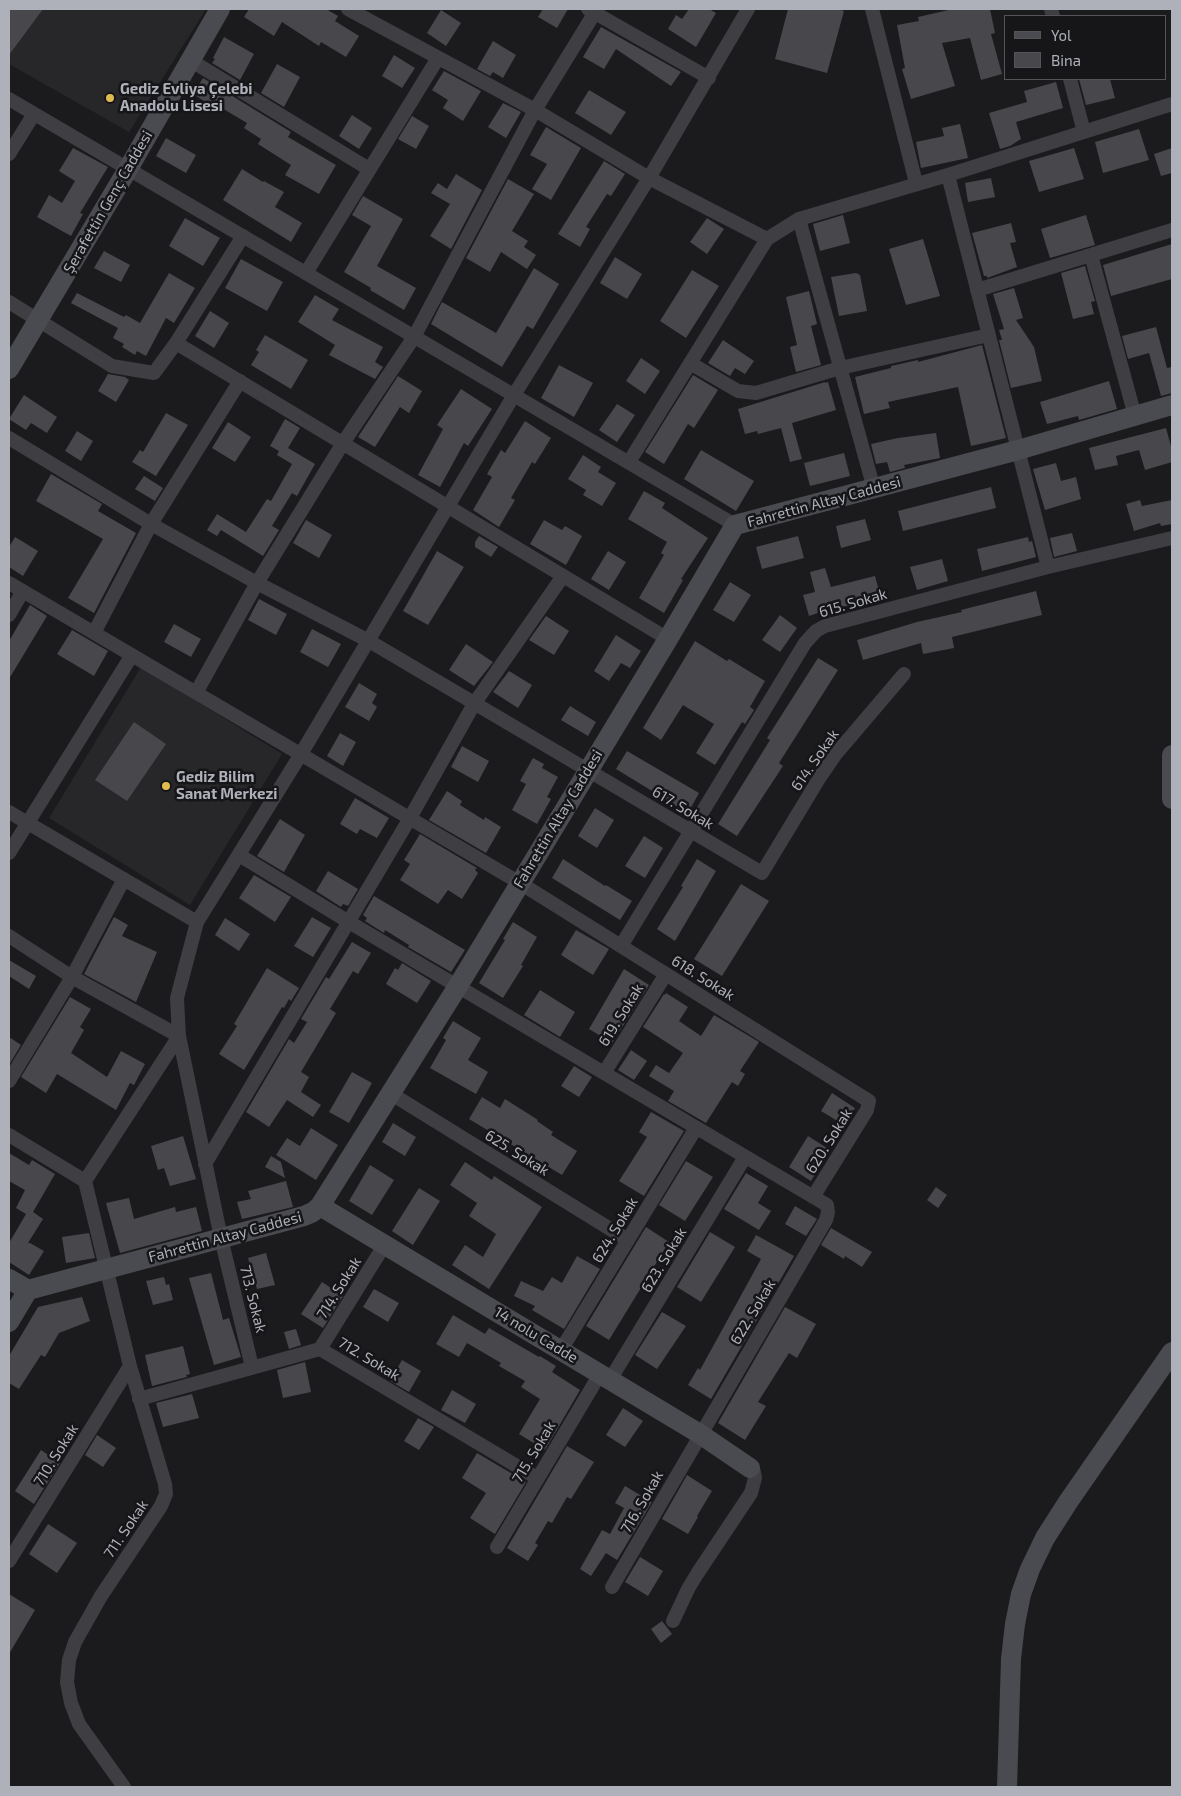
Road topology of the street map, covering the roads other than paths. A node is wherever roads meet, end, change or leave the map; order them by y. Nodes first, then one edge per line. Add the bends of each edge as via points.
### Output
1 (220, 9) edge
2 (348, 9) edge
3 (748, 9) edge
4 (872, 9) edge
5 (593, 10) edge
6 (438, 58) junction
7 (190, 60) junction
8 (709, 78) junction
9 (1070, 80) edge
10 (9, 99) edge
11 (1172, 104) edge
12 (535, 110) junction
13 (34, 114) junction
14 (1084, 132) junction
15 (9, 154) edge
16 (128, 169) junction
17 (369, 170) junction
18 (948, 175) junction
19 (649, 178) junction
20 (916, 184) junction
21 (799, 219) junction
22 (1172, 230) edge
23 (243, 236) junction
24 (767, 239) junction
25 (1091, 255) junction
26 (306, 273) junction
27 (977, 290) junction
28 (9, 302) edge
29 (38, 320) junction
30 (989, 334) junction
31 (414, 336) junction
32 (176, 342) junction
33 (690, 363) junction
34 (840, 368) junction
35 (9, 369) edge
36 (240, 381) junction
37 (514, 395) junction
38 (1172, 405) edge
39 (1135, 416) junction
40 (9, 438) edge
41 (343, 443) junction
42 (1018, 450) junction
43 (629, 462) junction
44 (874, 489) junction
45 (448, 506) junction
46 (152, 524) junction
47 (735, 525) junction
48 (1172, 538) edge
49 (1048, 567) junction
50 (563, 576) junction
51 (9, 583) edge
52 (257, 584) junction
53 (23, 591) junction
54 (9, 615) edge
55 (94, 634) junction
56 (668, 639) junction
57 (368, 641) junction
58 (132, 655) junction
59 (904, 674) dead end
60 (196, 693) junction
61 (474, 704) junction
62 (301, 754) junction
63 (1172, 754) edge
64 (588, 770) junction
65 (1172, 799) edge
66 (9, 812) edge
67 (410, 818) junction
68 (28, 822) junction
69 (690, 831) junction
70 (9, 853) edge
71 (239, 855) junction
72 (762, 873) joint
73 (124, 879) junction
74 (520, 883) junction
75 (197, 922) junction
76 (349, 922) junction
77 (9, 936) edge
78 (621, 946) junction
79 (666, 974) junction
80 (72, 977) junction
81 (458, 986) junction
82 (179, 1036) junction
83 (604, 1073) junction
84 (9, 1081) edge
85 (390, 1093) junction
86 (869, 1101) joint
87 (696, 1128) junction
88 (9, 1135) edge
89 (746, 1157) junction
90 (205, 1164) junction
91 (85, 1181) junction
92 (813, 1197) junction
93 (320, 1206) junction
94 (221, 1238) junction
95 (628, 1240) junction
96 (385, 1244) junction
97 (107, 1269) junction
98 (9, 1279) edge
99 (28, 1290) junction
100 (9, 1322) edge
101 (320, 1349) junction
102 (561, 1350) junction
103 (1172, 1352) edge
104 (130, 1366) junction
105 (252, 1368) junction
106 (605, 1377) junction
107 (139, 1399) junction
108 (700, 1434) junction
109 (750, 1468) joint
110 (537, 1478) junction
111 (497, 1547) dead end
112 (9, 1561) edge
113 (612, 1587) dead end
114 (673, 1621) dead end
115 (124, 1787) edge
116 (1007, 1787) edge

1 - 7 street, Şerafettin Genç Caddesi
2 - 6 street
3 - 8 street, 713. Sokak
4 - 20 street
5 - 8 street
5 - 12 street
6 - 12 street
6 - 17 street
7 - 16 street, Şerafettin Genç Caddesi
7 - 17 street
8 - 19 street, 713. Sokak
9 - 14 street
10 - 13 street
11 - 14 street
12 - 19 street
12 - 31 street
13 - 15 street
13 - 16 street
14 - 18 street
16 - 23 street
16 - 29 street, Şerafettin Genç Caddesi
17 - 26 street
18 - 20 street
18 - 27 street
19 - 24 street
19 - 37 street, 713. Sokak
20 - 21 street
21 - 24 street
21 - 34 street
22 - 25 street
23 - 26 street
23 - 32 street
24 - 33 street
25 - 27 street
25 - 39 street
26 - 31 street
27 - 30 street
28 - 29 street
29 - 32 street via 112,366 154,372
29 - 35 street, Şerafettin Genç Caddesi
30 - 34 street
30 - 42 street
31 - 37 street
31 - 41 street
32 - 36 street
33 - 34 street via 738,391 756,393
33 - 43 street
34 - 44 street
36 - 41 street
36 - 46 street
37 - 43 street
37 - 45 street, 713. Sokak
38 - 39 street, Fahrettin Altay Caddesi
39 - 42 street, Fahrettin Altay Caddesi
40 - 46 street, 617. Sokak
41 - 45 street
41 - 52 street
42 - 44 street, Fahrettin Altay Caddesi
42 - 49 street
43 - 47 street
44 - 47 street, Fahrettin Altay Caddesi
45 - 50 street
45 - 57 street, 713. Sokak
46 - 52 street, 617. Sokak
46 - 55 street
47 - 56 street, Fahrettin Altay Caddesi
48 - 49 street, 615. Sokak
49 - 69 street, 615. Sokak via 816,631 800,651
50 - 56 street
50 - 61 street
51 - 53 street, 618. Sokak
52 - 57 street, 617. Sokak
52 - 60 street
53 - 54 street
53 - 55 street, 618. Sokak
55 - 58 street, 618. Sokak
56 - 64 street, Fahrettin Altay Caddesi
57 - 61 street, 617. Sokak
57 - 62 street, 713. Sokak
58 - 60 street, 618. Sokak
58 - 68 street
59 - 72 street, 614. Sokak via 835,755
60 - 62 street, 618. Sokak
61 - 64 street, 617. Sokak
61 - 67 street
62 - 67 street, 618. Sokak
62 - 71 street, 713. Sokak
63 - 65 street
64 - 69 street, 617. Sokak
64 - 74 street, Fahrettin Altay Caddesi
66 - 68 street
67 - 74 street, 618. Sokak
67 - 76 street
68 - 70 street
68 - 73 street
69 - 72 street, 617. Sokak
69 - 78 street, 615. Sokak
71 - 75 street, 713. Sokak
71 - 76 street
73 - 75 street
73 - 80 street
74 - 78 street, 618. Sokak
74 - 81 street, Fahrettin Altay Caddesi
75 - 82 street, 713. Sokak via 177,998
76 - 81 street
76 - 90 street
77 - 80 street
78 - 79 street, 618. Sokak
79 - 83 street, 619. Sokak
79 - 86 street, 618. Sokak
80 - 82 street
80 - 84 street
81 - 83 street
81 - 85 street, Fahrettin Altay Caddesi
82 - 90 street, 713. Sokak
82 - 91 street
83 - 87 street
85 - 93 street, Fahrettin Altay Caddesi
85 - 95 street, 625. Sokak
86 - 92 street, 620. Sokak via 867,1110
87 - 89 street
87 - 95 street, 624. Sokak
88 - 91 street
89 - 92 street
89 - 106 street, 623. Sokak
90 - 94 street, 713. Sokak
91 - 97 street, 711. Sokak
92 - 108 street, 622. Sokak via 827,1205 826,1220
93 - 94 street, Fahrettin Altay Caddesi via 304,1216
93 - 96 street, 14 nolu Cadde
94 - 97 street, Fahrettin Altay Caddesi
94 - 105 street, 713. Sokak
95 - 102 street, 624. Sokak
96 - 101 street, 714. Sokak
96 - 102 street, 14 nolu Cadde
97 - 99 street, Fahrettin Altay Caddesi
97 - 104 street, 711. Sokak
98 - 99 street
99 - 100 street
101 - 105 street, 712. Sokak
101 - 110 street, 712. Sokak
102 - 106 street, 14 nolu Cadde
103 - 116 street via 1068,1502 1030,1569 1014,1624
104 - 107 street, 711. Sokak
104 - 112 street, 710. Sokak
105 - 107 street, 712. Sokak
106 - 108 street, 14 nolu Cadde
106 - 110 street, 715. Sokak
107 - 115 street, 711. Sokak via 166,1494 75,1642 67,1682 70,1703 79,1724
108 - 109 street, 14 nolu Cadde
108 - 113 street, 716. Sokak
109 - 114 street via 755,1478 751,1493 697,1574
110 - 111 street, 715. Sokak

